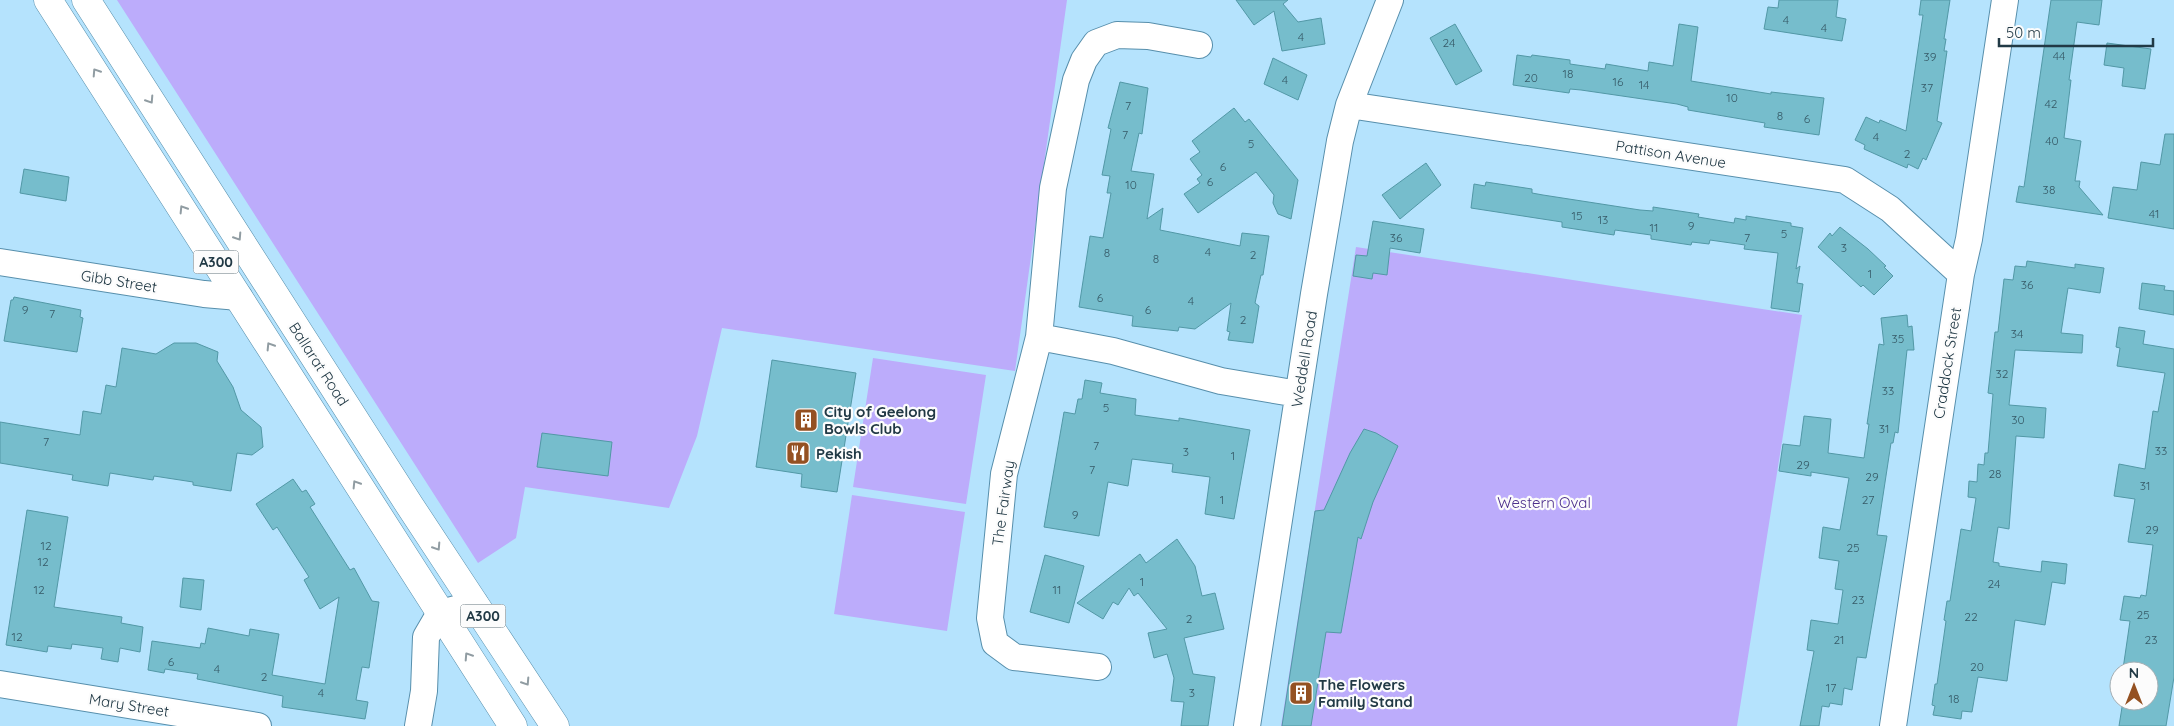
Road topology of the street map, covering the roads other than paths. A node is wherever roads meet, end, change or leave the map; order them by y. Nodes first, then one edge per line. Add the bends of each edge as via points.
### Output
1 (48, 0) edge
2 (86, 0) edge
3 (1390, 0) edge
4 (2006, 0) edge
5 (1199, 45) dead end
6 (1349, 105) junction
7 (0, 262) edge
8 (1961, 274) junction
9 (239, 297) junction
10 (1039, 336) junction
11 (1298, 394) junction
12 (475, 604) junction
13 (440, 613) junction
14 (1098, 667) dead end
15 (0, 684) edge
16 (258, 726) edge
17 (418, 726) edge
18 (513, 726) edge
19 (555, 726) edge
20 (1247, 726) edge
21 (1892, 726) edge

9 -> 1 highway, A300
2 -> 12 highway, Ballarat Road / A300
3 - 6 street, Weddell Road
4 - 8 street, Craddock Street
5 - 10 street, The Fairway via 1148,36 1117,35 1096,43 1084,60 1076,80 1053,188
6 - 8 street, Pattison Avenue via 1845,180 1890,209
6 - 11 street, Weddell Road via 1323,234
7 - 9 street, Gibb Street
8 - 21 street, Craddock Street
13 -> 9 highway, A300
10 - 11 street via 1113,352 1221,382
10 - 14 street, The Fairway via 1004,474 990,618 995,643 1014,657
11 - 20 street, Weddell Road
12 - 13 street
12 -> 19 highway, Ballarat Road / A300
13 - 17 street via 426,638 424,691
18 -> 13 highway, A300
15 - 16 street, Mary Street

